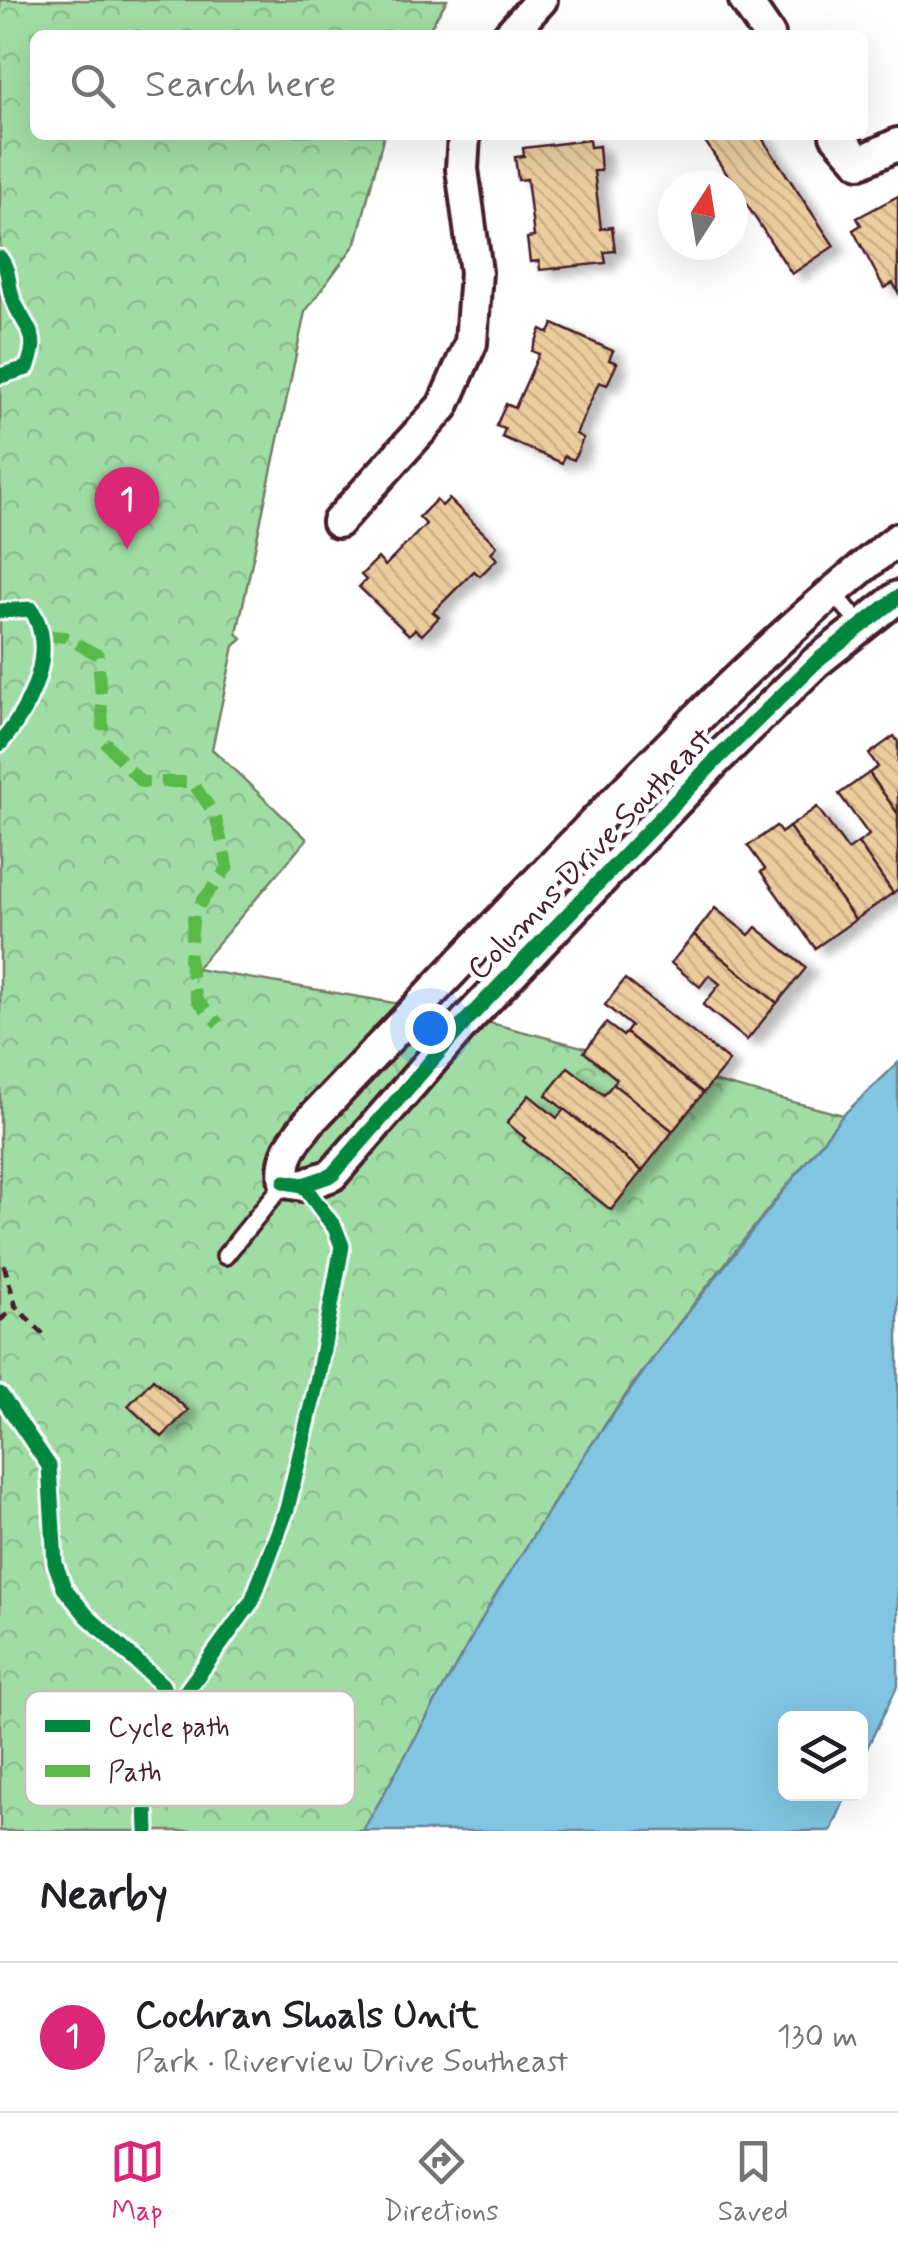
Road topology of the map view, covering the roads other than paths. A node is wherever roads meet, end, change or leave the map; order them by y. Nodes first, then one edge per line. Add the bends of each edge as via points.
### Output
1 (540, 0) edge
2 (745, 0) edge
3 (513, 30) edge
4 (766, 30) edge
5 (464, 140) edge
6 (840, 140) edge
7 (898, 144) edge
8 (338, 522) dead end
9 (898, 539) edge
10 (832, 590) junction
11 (898, 597) edge
12 (861, 624) junction
13 (285, 1182) junction
14 (224, 1256) dead end

1 - 3 street
2 - 4 street
5 - 8 street via 476,272 471,343 443,406
6 - 7 street via 860,162
9 - 10 street, Columns Drive Southeast
10 - 12 lane
10 - 13 street, Columns Drive Southeast via 726,686 308,1122 290,1145
11 - 12 street, Columns Drive Southeast
12 - 13 street, Columns Drive Southeast via 645,834 467,1020 332,1175 304,1185
13 - 14 lane

